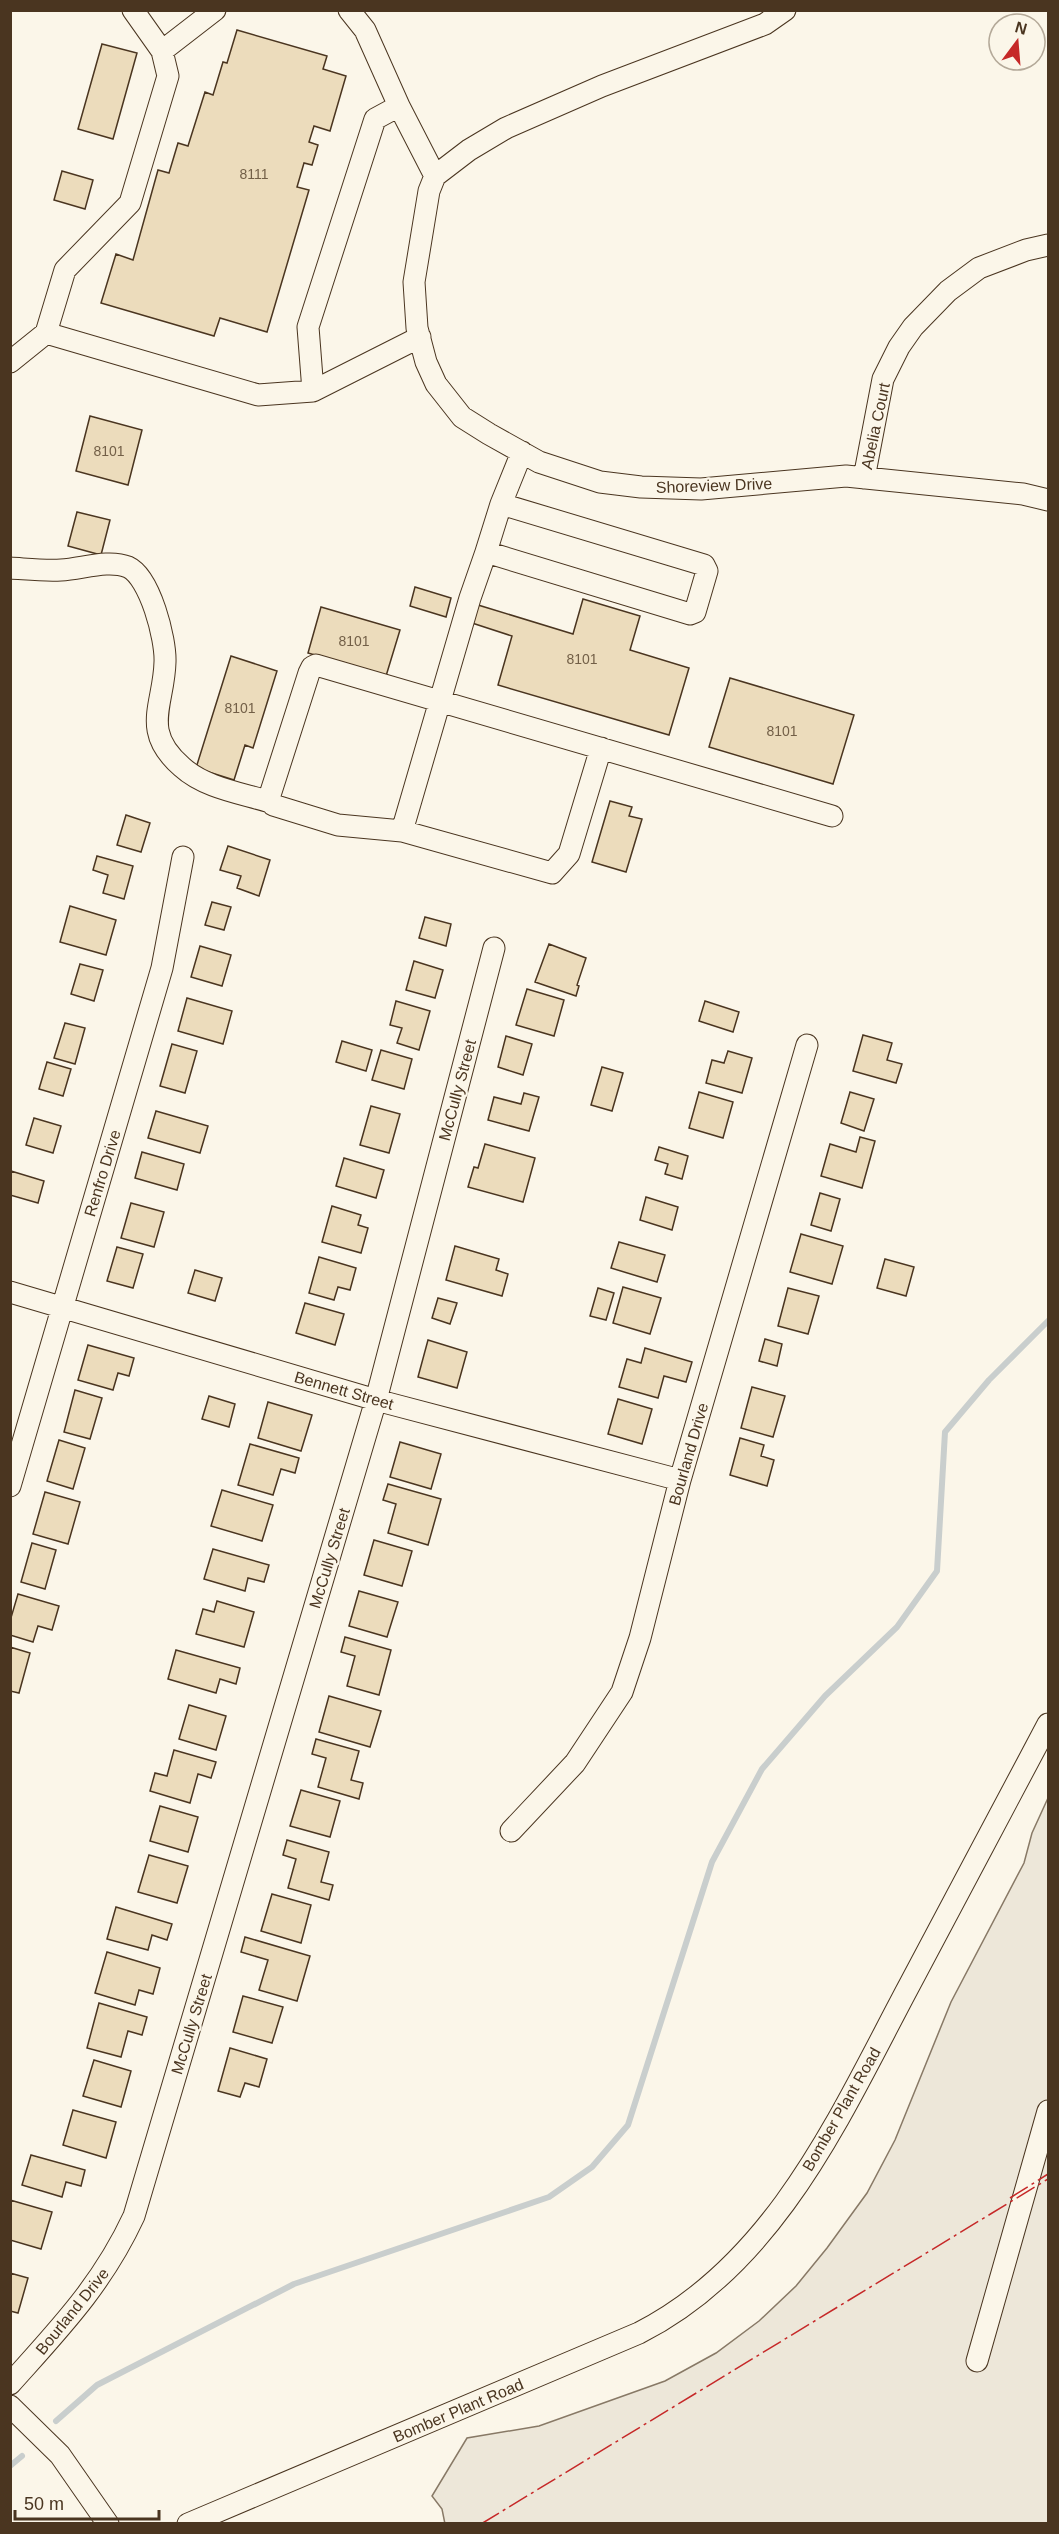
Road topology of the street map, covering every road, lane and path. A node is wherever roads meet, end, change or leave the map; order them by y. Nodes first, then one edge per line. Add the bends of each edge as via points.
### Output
1 (133, 10) edge
2 (350, 10) edge
3 (785, 10) edge
4 (208, 13) edge
5 (162, 51) junction
6 (399, 106) junction
7 (435, 176) junction
8 (1048, 245) edge
9 (46, 333) junction
10 (420, 337) junction
11 (10, 362) edge
12 (313, 391) junction
13 (522, 452) junction
14 (864, 478) junction
15 (1048, 500) edge
16 (501, 504) junction
17 (486, 552) junction
18 (10, 568) edge
19 (440, 700) junction
20 (601, 748) junction
21 (270, 802) junction
22 (832, 816) dead end
23 (402, 831) junction
24 (183, 857) dead end
25 (494, 948) dead end
26 (807, 1045) dead end
27 (10, 1292) edge
28 (61, 1308) junction
29 (376, 1400) junction
30 (680, 1480) junction
31 (10, 1486) edge
32 (1048, 1724) edge
33 (511, 1831) dead end
34 (1048, 2110) edge
35 (150, 2164) joint
36 (977, 2361) dead end
37 (10, 2385) edge
38 (10, 2406) edge
39 (108, 2523) edge
40 (188, 2523) edge

1 - 5 street
2 - 6 street via 365,30
3 - 7 street via 765,24 602,86 506,128
4 - 5 street
5 - 9 street via 168,76 130,202 65,270
6 - 7 street
6 - 12 street via 375,119 308,327
7 - 10 street, Shoreview Drive via 414,282
8 - 14 street, Abelia Court via 980,268 948,291 913,327 883,379
9 - 11 street
9 - 12 street via 258,395
10 - 12 street
10 - 13 street, Shoreview Drive via 436,384 462,417
13 - 14 street, Shoreview Drive via 539,462 600,482 641,487 701,489 846,476
13 - 16 street
14 - 15 street, Shoreview Drive
16 - 17 street
16 - 17 street via 704,566 707,571 695,612 690,614
17 - 19 street
18 - 21 street via 60,570 115,564 130,568 147,585 162,639 165,662 157,708 158,730 165,749 200,780
19 - 20 street
19 - 21 street via 312,667
19 - 23 street
20 - 22 street
20 - 23 street via 569,854 552,873
21 - 23 street via 338,825
24 - 28 street, Renfro Drive via 162,968
25 - 29 street, McCully Street
26 - 30 street, Bourland Drive
27 - 28 street, Bennett Street
28 - 29 street, Bennett Street
28 - 31 street, Renfro Drive
29 - 30 street, Bennett Street
29 - 35 street, McCully Street
30 - 33 street, Bourland Drive via 640,1638 622,1692 575,1763
32 - 40 street, Bomber Plant Road via 825,2144 779,2212 713,2283 639,2333
34 - 36 street
35 - 37 street, Bourland Drive via 134,2216 100,2278
38 - 39 street via 60,2455

